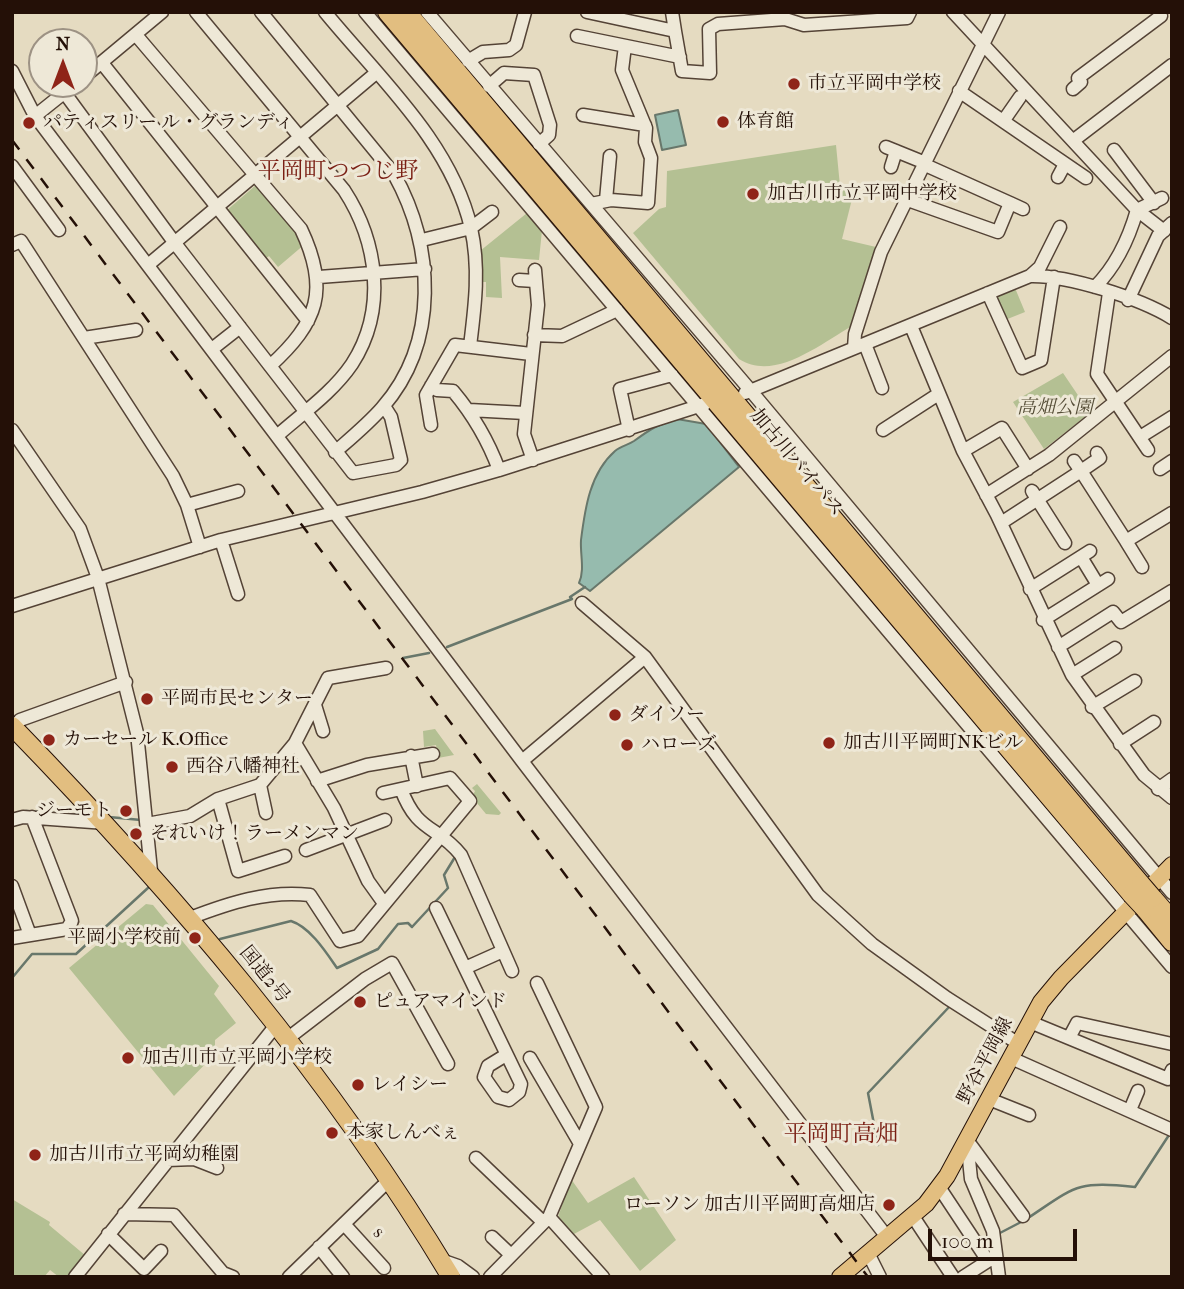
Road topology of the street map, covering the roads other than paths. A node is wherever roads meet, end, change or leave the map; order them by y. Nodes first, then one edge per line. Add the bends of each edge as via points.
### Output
1 (162, 12) edge
2 (196, 12) edge
3 (261, 12) edge
4 (325, 12) edge
5 (365, 12) edge
6 (387, 12) edge
7 (407, 12) edge
8 (428, 12) edge
9 (525, 12) edge
10 (587, 12) edge
11 (673, 12) edge
12 (910, 12) edge
13 (953, 12) edge
14 (1002, 13) edge
15 (1159, 14) edge
16 (1172, 25) edge
17 (675, 31) junction
18 (136, 35) junction
19 (577, 36) dead end
20 (983, 43) junction
21 (625, 46) junction
22 (680, 57) junction
23 (468, 61) junction
24 (102, 63) junction
25 (1172, 65) edge
26 (98, 66) edge
27 (12, 71) edge
28 (376, 74) junction
29 (489, 86) junction
30 (1073, 89) dead end
31 (959, 91) junction
32 (1020, 97) dead end
33 (57, 98) edge
34 (68, 98) edge
35 (338, 104) junction
36 (583, 115) dead end
37 (36, 116) junction
38 (1004, 120) junction
39 (645, 125) junction
40 (299, 137) junction
41 (1074, 141) junction
42 (539, 144) junction
43 (1114, 150) dead end
44 (610, 156) dead end
45 (923, 163) junction
46 (1065, 164) junction
47 (12, 166) edge
48 (891, 167) dead end
49 (254, 175) junction
50 (1058, 177) dead end
51 (1086, 178) dead end
52 (905, 199) junction
53 (612, 200) junction
54 (1010, 203) junction
55 (591, 204) junction
56 (217, 207) junction
57 (1023, 209) dead end
58 (1137, 210) junction
59 (492, 212) dead end
60 (610, 227) junction
61 (1060, 227) dead end
62 (471, 228) junction
63 (1169, 229) edge
64 (58, 230) dead end
65 (422, 240) junction
66 (174, 242) junction
67 (12, 244) edge
68 (148, 265) junction
69 (425, 269) junction
70 (375, 273) junction
71 (1030, 276) junction
72 (1054, 276) junction
73 (319, 277) junction
74 (519, 280) dead end
75 (1095, 287) junction
76 (988, 293) junction
77 (1109, 293) junction
78 (1128, 300) junction
79 (617, 310) junction
80 (1172, 318) edge
81 (308, 321) junction
82 (911, 326) junction
83 (240, 327) junction
84 (136, 330) dead end
85 (534, 335) junction
86 (84, 338) junction
87 (470, 346) junction
88 (859, 346) junction
89 (212, 349) junction
90 (531, 354) junction
91 (1172, 356) edge
92 (270, 366) junction
93 (672, 375) junction
94 (883, 378) dead end
95 (431, 386) junction
96 (746, 392) junction
97 (937, 395) junction
98 (1116, 401) junction
99 (702, 405) junction
100 (384, 406) junction
101 (469, 410) junction
102 (304, 412) junction
103 (525, 413) junction
104 (1172, 417) edge
105 (431, 425) dead end
106 (883, 429) dead end
107 (12, 430) edge
108 (629, 430) junction
109 (278, 435) junction
110 (1140, 437) junction
111 (19, 450) edge
112 (1148, 450) dead end
113 (962, 451) junction
114 (335, 452) junction
115 (1097, 453) dead end
116 (533, 460) junction
117 (1172, 461) edge
118 (1077, 466) junction
119 (1028, 468) junction
120 (1160, 469) dead end
121 (499, 470) junction
122 (238, 491) dead end
123 (986, 495) junction
124 (1035, 495) junction
125 (187, 505) junction
126 (332, 512) junction
127 (1172, 513) edge
128 (1000, 523) junction
129 (220, 540) junction
130 (1126, 541) junction
131 (1065, 543) dead end
132 (200, 547) junction
133 (1142, 567) dead end
134 (98, 578) junction
135 (1030, 589) junction
136 (1172, 592) edge
137 (238, 594) dead end
138 (582, 603) dead end
139 (12, 606) edge
140 (1043, 620) junction
141 (1058, 648) junction
142 (1115, 648) dead end
143 (645, 657) junction
144 (386, 668) dead end
145 (1072, 675) junction
146 (1135, 681) dead end
147 (126, 682) junction
148 (315, 705) junction
149 (1092, 707) junction
150 (1154, 722) dead end
151 (13, 726) edge
152 (323, 731) dead end
153 (295, 743) junction
154 (1120, 744) junction
155 (433, 754) dead end
156 (411, 756) junction
157 (522, 761) junction
158 (1172, 779) edge
159 (317, 781) junction
160 (260, 785) junction
161 (417, 786) junction
162 (401, 789) junction
163 (1158, 789) junction
164 (383, 793) dead end
165 (1172, 798) edge
166 (218, 799) junction
167 (266, 813) dead end
168 (32, 817) junction
169 (102, 819) junction
170 (12, 820) edge
171 (385, 820) dead end
172 (147, 821) junction
173 (441, 836) junction
174 (347, 837) junction
175 (306, 850) dead end
176 (285, 856) dead end
177 (1172, 864) edge
178 (150, 871) junction
179 (1159, 878) junction
180 (12, 886) edge
181 (1172, 893) edge
182 (1143, 896) junction
183 (383, 902) junction
184 (436, 908) dead end
185 (1126, 914) junction
186 (190, 918) junction
187 (1172, 920) edge
188 (30, 935) junction
189 (12, 938) edge
190 (1172, 942) edge
191 (503, 951) junction
192 (1172, 967) edge
193 (465, 968) junction
194 (512, 971) dead end
195 (537, 983) dead end
196 (1030, 1022) junction
197 (282, 1032) junction
198 (1069, 1038) junction
199 (1172, 1044) edge
200 (1015, 1051) junction
201 (506, 1055) dead end
202 (530, 1058) dead end
203 (448, 1064) dead end
204 (1172, 1070) edge
205 (1138, 1091) dead end
206 (989, 1099) junction
207 (1129, 1110) junction
208 (1029, 1115) dead end
209 (1172, 1130) edge
210 (967, 1140) junction
211 (579, 1142) junction
212 (477, 1158) dead end
213 (167, 1160) junction
214 (217, 1168) dead end
215 (388, 1181) junction
216 (939, 1187) junction
217 (1022, 1210) dead end
218 (124, 1214) junction
219 (912, 1215) junction
220 (546, 1220) junction
221 (344, 1224) junction
222 (108, 1234) junction
223 (492, 1237) dead end
224 (887, 1237) junction
225 (319, 1247) junction
226 (161, 1251) dead end
227 (868, 1253) junction
228 (511, 1255) junction
229 (441, 1260) junction
230 (384, 1268) dead end
231 (81, 1274) edge
232 (233, 1277) edge
233 (289, 1277) edge
234 (343, 1277) edge
235 (451, 1277) edge
236 (474, 1277) edge
237 (490, 1277) edge
238 (603, 1277) edge
239 (840, 1277) edge
240 (880, 1277) edge
241 (953, 1277) edge
242 (963, 1277) edge
243 (999, 1277) edge

1 - 18 street
2 - 40 street
3 - 35 street
4 - 28 street
5 - 79 street
6 - 182 highway, 加古川バイパス
7 - 182 highway, 加古川バイパス
8 - 23 street
9 - 23 street via 516,45 483,52
10 - 17 street
11 - 17 street
12 - 22 street via 907,18 817,24 785,19 718,24 709,29 710,74 682,71
13 - 20 street
14 - 20 street
15 - 16 street
15 - 30 street via 1078,78 1081,82
17 - 22 street
18 - 24 street
18 - 49 street
19 - 21 street
20 - 31 street
20 - 41 street
21 - 22 street
21 - 39 street via 622,70
23 - 29 street
24 - 26 street
24 - 56 street
25 - 41 street via 1100,114
27 - 37 street
28 - 35 street
28 - 62 street via 444,161
29 - 42 street
29 - 42 street via 504,74 534,75 550,125 549,135
31 - 38 street
31 - 45 street
32 - 38 street
33 - 37 street
34 - 66 street
35 - 40 street
35 - 65 street via 394,174
36 - 39 street
37 - 68 street
38 - 46 street
39 - 53 street via 651,158 648,203
40 - 49 street
40 - 70 street via 354,206
41 - 58 street
42 - 55 street
43 - 58 street via 1158,201
44 - 53 street
45 - 48 street via 891,149
45 - 52 street
45 - 54 street
46 - 50 street
46 - 51 street
47 - 64 street
49 - 56 street
49 - 73 street via 302,229
52 - 54 street via 998,232
52 - 88 street via 881,252 855,334
53 - 55 street
53 - 60 street
54 - 57 street
55 - 60 street
56 - 66 street
56 - 81 street
58 - 63 street
58 - 75 street via 1107,275
59 - 62 street
60 - 96 street
61 - 71 street via 1040,267
62 - 65 street
62 - 87 street via 477,286
63 - 78 street via 1158,236
65 - 69 street
66 - 68 street
66 - 83 street
67 - 86 street via 21,241
68 - 89 street
69 - 70 street
69 - 100 street via 426,294 418,336
70 - 73 street
70 - 102 street via 374,300 362,347 351,366
71 - 72 street
71 - 76 street
72 - 75 street
72 - 76 street via 1041,360 1035,365 1022,368
73 - 81 street
74 - 85 street via 535,275
75 - 77 street
76 - 82 street
77 - 78 street
77 - 98 street via 1097,374
78 - 80 street
79 - 85 street via 562,336
79 - 93 street
81 - 92 street via 299,338
82 - 88 street
82 - 97 street
83 - 89 street
83 - 92 street
84 - 86 street
85 - 90 street
86 - 125 street
87 - 90 street
87 - 95 street via 455,345
88 - 94 street
88 - 96 street
89 - 109 street
90 - 103 street
91 - 98 street
92 - 102 street
93 - 99 street
93 - 108 street via 621,389
95 - 101 street via 453,391
95 - 105 street via 426,395
96 - 179 street
97 - 106 street via 909,420
97 - 113 street
98 - 110 street
98 - 119 street
99 - 108 street
99 - 185 street
100 - 114 street
100 - 114 street via 401,460 396,465 360,474 349,470
101 - 103 street
101 - 121 street via 490,444
102 - 109 street
102 - 114 street
103 - 116 street via 524,434
104 - 110 street
107 - 111 street
108 - 116 street
109 - 126 street
110 - 112 street
111 - 134 street via 80,529
113 - 119 street via 1002,428
113 - 123 street
115 - 118 street via 1100,458
116 - 121 street
117 - 120 street
118 - 124 street
118 - 130 street
119 - 123 street
121 - 126 street
122 - 125 street
123 - 128 street
124 - 128 street
124 - 131 street
125 - 132 street
126 - 129 street
126 - 157 street
127 - 130 street
128 - 135 street
129 - 132 street
129 - 137 street
130 - 133 street
132 - 134 street
134 - 139 street
134 - 147 street
135 - 140 street
135 - 140 street via 1085,554 1103,582
136 - 141 street via 1149,612 1121,622 1113,612
138 - 143 street
140 - 141 street
141 - 145 street
142 - 145 street
143 - 157 street
143 - 200 street via 818,895 872,944
144 - 148 street via 328,678
145 - 149 street
146 - 149 street
147 - 151 street
147 - 172 street
148 - 152 street
148 - 153 street
149 - 154 street
150 - 154 street
151 - 169 highway, 国道2号
153 - 159 street
153 - 160 street
154 - 163 street
155 - 156 street
156 - 159 street
156 - 161 street
157 - 224 street
158 - 163 street
159 - 174 street
160 - 166 street
160 - 167 street
161 - 162 street
161 - 173 street via 450,778 470,801
162 - 164 street
162 - 173 street via 410,814
163 - 165 street
166 - 172 street via 190,816
166 - 176 street via 238,871 269,855
168 - 169 street
168 - 170 street
168 - 188 street via 72,921 66,929
169 - 178 highway, 国道2号
171 - 174 street
172 - 178 street
173 - 183 street
173 - 191 street via 461,855
174 - 175 street
174 - 183 street
177 - 179 main road, 野谷平岡線
178 - 186 highway, 国道2号
179 - 181 street
179 - 185 main road, 野谷平岡線
180 - 188 street
182 - 187 highway, 加古川バイパス
182 - 190 highway, 加古川バイパス
183 - 186 street via 358,936 340,941 310,895 291,893 235,901
184 - 193 street via 436,925
185 - 192 street
185 - 196 main road, 野谷平岡線 via 1061,978
186 - 197 highway, 国道2号
188 - 189 street
191 - 193 street
191 - 194 street
193 - 201 street
195 - 211 street via 596,1107
196 - 198 street
196 - 200 main road, 野谷平岡線
197 - 203 street via 392,963 434,1050
197 - 213 street
197 - 215 highway, 国道2号
198 - 199 street via 1077,1023
198 - 204 street via 1168,1079
200 - 206 main road, 野谷平岡線
200 - 207 street
202 - 211 street via 542,1071
205 - 207 street
206 - 208 street
206 - 210 main road, 野谷平岡線
207 - 209 street
210 - 216 main road, 野谷平岡線
210 - 217 street via 998,1171
210 - 243 street via 971,1179 993,1231
211 - 220 street
212 - 220 street
213 - 214 street via 194,1159
213 - 218 street
215 - 221 street
215 - 229 highway, 国道2号
216 - 219 main road, 野谷平岡線
216 - 242 street via 988,1261
218 - 222 street
218 - 232 street via 174,1215 223,1272
219 - 224 main road, 野谷平岡線
219 - 241 street
220 - 228 street
220 - 238 street
221 - 225 street
221 - 230 street, s
222 - 226 street via 144,1269
222 - 231 street
223 - 228 street
224 - 227 main road, 野谷平岡線
225 - 233 street
225 - 234 street
227 - 239 main road, 野谷平岡線
227 - 240 street
228 - 237 street
229 - 235 highway, 国道2号
229 - 236 street

